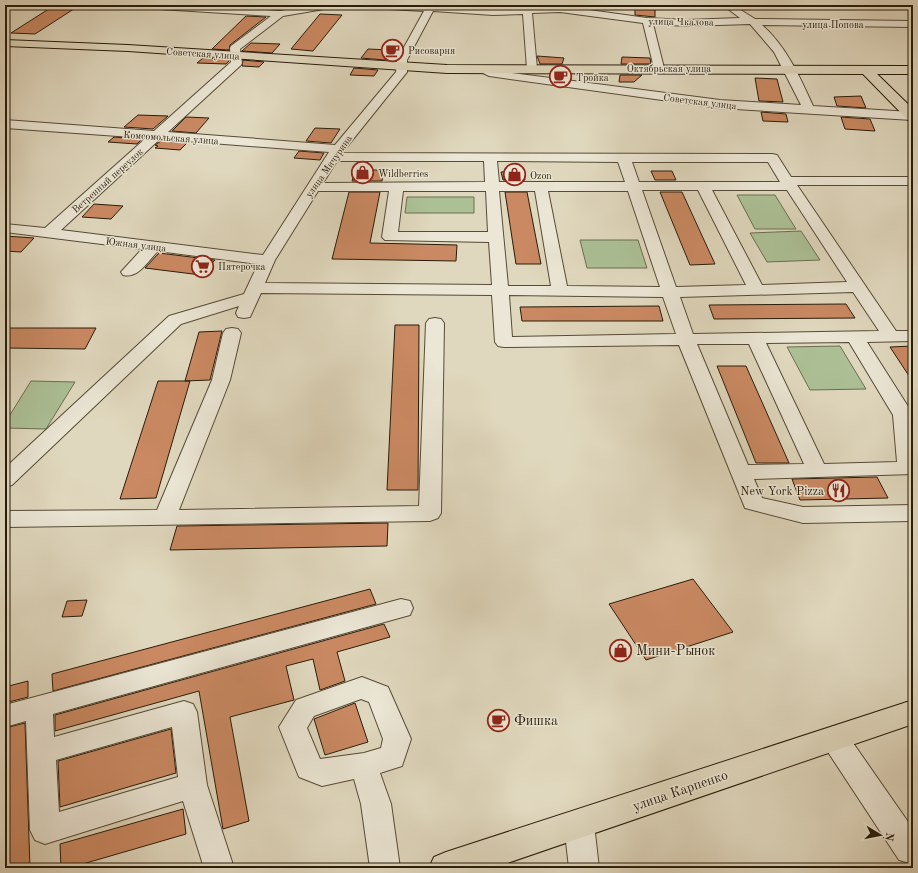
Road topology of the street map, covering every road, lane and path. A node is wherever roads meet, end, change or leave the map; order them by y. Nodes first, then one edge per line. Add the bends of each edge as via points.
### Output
1 (143, 5) edge
2 (330, 5) edge
3 (370, 5) edge
4 (728, 5) edge
5 (431, 6) edge
6 (527, 8) edge
7 (280, 14) junction
8 (647, 21) junction
9 (753, 22) junction
10 (913, 24) edge
11 (5, 43) edge
12 (236, 55) junction
13 (401, 66) junction
14 (659, 68) junction
15 (532, 69) junction
16 (791, 69) junction
17 (866, 70) junction
18 (913, 70) edge
19 (489, 73) dead end
20 (809, 110) junction
21 (913, 117) edge
22 (5, 124) edge
23 (156, 136) junction
24 (335, 153) junction
25 (490, 158) junction
26 (624, 159) junction
27 (913, 181) edge
28 (788, 184) junction
29 (314, 187) junction
30 (397, 187) junction
31 (492, 188) junction
32 (541, 188) junction
33 (634, 188) junction
34 (704, 188) junction
35 (5, 228) edge
36 (49, 233) junction
37 (496, 237) junction
38 (154, 246) junction
39 (266, 260) junction
40 (222, 265) dead end
41 (129, 272) dead end
42 (858, 288) junction
43 (757, 290) junction
44 (501, 291) junction
45 (560, 292) junction
46 (668, 292) junction
47 (249, 299) junction
48 (435, 323) dead end
49 (232, 333) dead end
50 (892, 336) junction
51 (913, 336) edge
52 (855, 337) junction
53 (755, 338) junction
54 (686, 339) junction
55 (908, 414) edge
56 (817, 470) junction
57 (741, 472) junction
58 (911, 473) edge
59 (5, 480) edge
60 (913, 513) edge
61 (165, 518) junction
62 (5, 519) edge
63 (401, 608) dead end
64 (39, 707) junction
65 (913, 712) edge
66 (5, 716) edge
67 (834, 738) junction
68 (42, 752) junction
69 (364, 765) dead end
70 (193, 785) junction
71 (579, 824) junction
72 (912, 853) edge
73 (219, 868) edge
74 (385, 868) edge
75 (446, 868) edge
76 (584, 868) edge

1 - 7 street
2 - 7 street
3 - 5 street, улица Чкалова
4 - 9 street via 733,11
5 - 6 street, улица Чкалова via 493,12
5 - 13 street, улица Мичурина
6 - 8 street, улица Чкалова via 560,9
6 - 15 street
7 - 12 street, Ветренный переулок via 235,48
8 - 9 street, улица Чкалова
8 - 14 street
9 - 10 street, улица Попова
9 - 16 street
11 - 12 main road, Советская улица
12 - 13 main road, Советская улица
12 - 23 street, Ветренный переулок via 237,63
13 - 15 main road, Октябрьская улица
13 - 24 street, улица Мичурина via 401,72
14 - 15 main road, Октябрьская улица
14 - 16 main road, Октябрьская улица
16 - 17 main road, Октябрьская улица
16 - 20 street
17 - 18 main road, Октябрьская улица
17 - 21 main road
19 - 20 street, Советская улица via 720,104
20 - 21 street, Советская улица
22 - 23 street, Комсомольская улица
23 - 24 street, Комсомольская улица
23 - 36 street, Ветренный переулок
24 - 25 street, Комсомольская улица
24 - 29 street, улица Мичурина
25 - 26 street, Комсомольская улица
25 - 31 street
26 - 28 street, Комсомольская улица via 772,158
26 - 33 street
27 - 28 street
28 - 34 street
28 - 42 street
29 - 30 street
29 - 39 street, улица Мичурина
30 - 31 street
30 - 37 street via 390,237
31 - 32 street
31 - 37 street
32 - 33 street
32 - 45 street
33 - 34 street
33 - 46 street
34 - 43 street
35 - 36 street, Южная улица
36 - 38 street, Южная улица
37 - 44 street
38 - 39 street, Южная улица
38 - 41 street
39 - 40 street
39 - 47 street, улица Мичурина
42 - 43 street
42 - 50 street
43 - 46 street
44 - 45 street
44 - 47 street
44 - 54 street via 504,342
45 - 46 street
46 - 54 street
47 - 59 street via 175,320
48 - 61 street via 430,513
49 - 61 street via 221,380
50 - 51 street
50 - 52 street
52 - 53 street
52 - 55 street
53 - 54 street
53 - 56 street
54 - 57 street
55 - 58 street
56 - 57 street
56 - 58 street
57 - 60 street via 753,502 803,515
61 - 62 street
63 - 64 street
64 - 66 street
64 - 68 street
65 - 67 main road, улица Карпенко
67 - 71 main road, улица Карпенко
67 - 72 street
68 - 70 street via 184,712
68 - 70 street via 45,830
69 - 74 street via 376,804
70 - 73 street
71 - 75 main road, улица Карпенко
71 - 76 street

